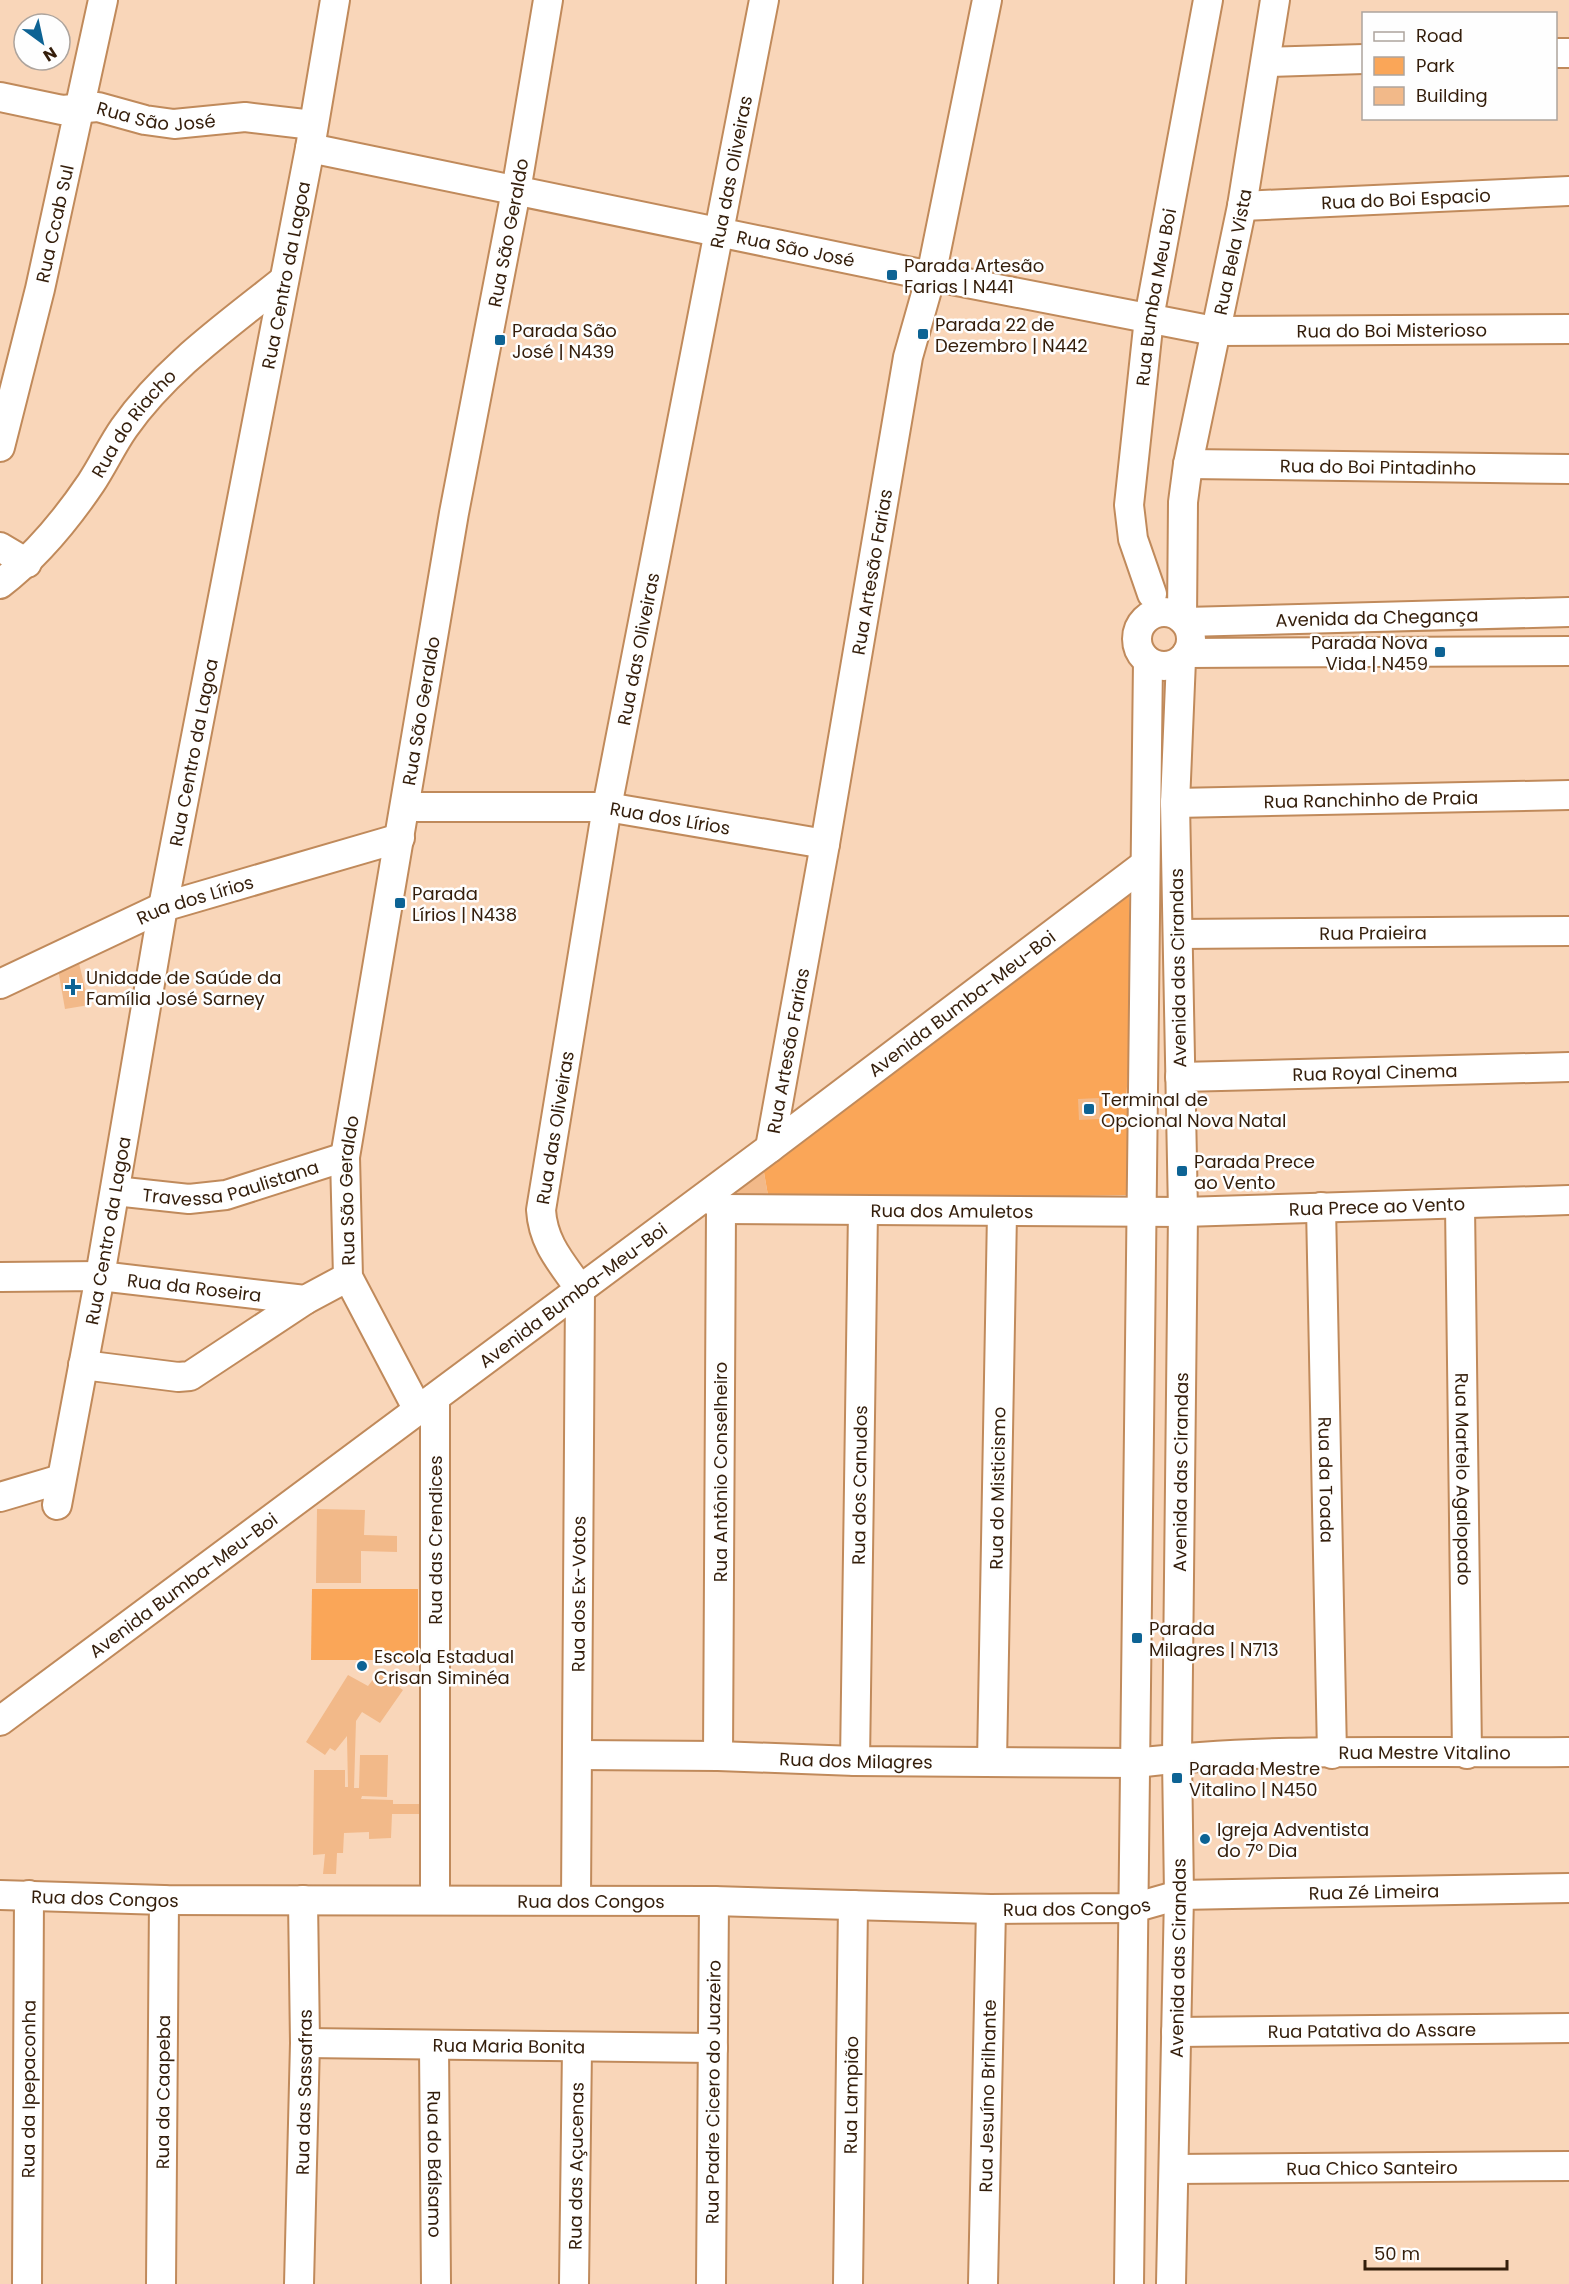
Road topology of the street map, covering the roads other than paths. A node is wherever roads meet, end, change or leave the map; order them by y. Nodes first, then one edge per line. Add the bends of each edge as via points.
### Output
1 (103, 0) edge
2 (335, 0) edge
3 (548, 0) edge
4 (764, 0) edge
5 (987, 0) edge
6 (1208, 0) edge
7 (1275, 0) edge
8 (1362, 59) edge
9 (1266, 62) junction
10 (0, 97) edge
11 (80, 107) junction
12 (311, 136) junction
13 (516, 191) junction
14 (1569, 191) edge
15 (1242, 206) junction
16 (718, 233) junction
17 (931, 276) junction
18 (284, 280) junction
19 (1149, 318) junction
20 (1569, 329) edge
21 (1214, 331) junction
22 (0, 447) edge
23 (1188, 464) junction
24 (1569, 469) edge
25 (1183, 502) junction
26 (0, 547) edge
27 (27, 563) junction
28 (0, 584) edge
29 (1150, 605) junction
30 (1565, 612) edge
31 (1184, 620) junction
32 (1565, 651) edge
33 (1184, 657) junction
34 (1148, 662) junction
35 (1569, 795) edge
36 (1175, 803) junction
37 (405, 807) junction
38 (607, 807) junction
39 (400, 838) junction
40 (825, 844) junction
41 (1144, 865) junction
42 (163, 906) junction
43 (1569, 932) edge
44 (1178, 934) junction
45 (0, 984) edge
46 (1569, 1067) edge
47 (1180, 1077) junction
48 (770, 1148) junction
49 (345, 1157) junction
50 (115, 1191) junction
51 (1569, 1200) edge
52 (714, 1201) junction
53 (1460, 1205) junction
54 (1321, 1207) junction
55 (863, 1210) junction
56 (1143, 1211) junction
57 (1183, 1212) junction
58 (1002, 1213) junction
59 (100, 1276) junction
60 (0, 1277) edge
61 (348, 1277) junction
62 (580, 1288) junction
63 (305, 1300) junction
64 (83, 1365) junction
65 (427, 1404) junction
66 (0, 1497) edge
67 (0, 1721) edge
68 (1569, 1752) edge
69 (1332, 1754) junction
70 (1467, 1754) junction
71 (577, 1755) junction
72 (718, 1756) junction
73 (1177, 1758) junction
74 (855, 1761) junction
75 (992, 1762) junction
76 (1136, 1763) junction
77 (1569, 1888) edge
78 (0, 1895) edge
79 (29, 1895) junction
80 (1179, 1895) junction
81 (435, 1899) junction
82 (164, 1900) junction
83 (303, 1900) junction
84 (576, 1900) junction
85 (714, 1901) junction
86 (853, 1905) junction
87 (1133, 1908) junction
88 (991, 1909) junction
89 (1569, 2028) edge
90 (1176, 2032) junction
91 (304, 2043) junction
92 (434, 2046) junction
93 (576, 2048) junction
94 (713, 2048) junction
95 (1569, 2166) edge
96 (1174, 2169) junction
97 (27, 2284) edge
98 (161, 2284) edge
99 (299, 2284) edge
100 (436, 2284) edge
101 (574, 2284) edge
102 (711, 2284) edge
103 (848, 2284) edge
104 (983, 2284) edge
105 (1129, 2284) edge
106 (1171, 2284) edge

1 - 11 street, Rua Ccab Sul
2 - 12 street, Rua Centro da Lagoa
3 - 13 street, Rua São Geraldo
4 - 16 street, Rua das Oliveiras
5 - 17 street, Rua Artesão Farias
6 - 19 street, Rua Bumba Meu Boi
7 - 9 street, Rua Bela Vista
8 - 9 street
9 - 15 street, Rua Bela Vista
10 - 11 street, Rua São José via 62,110
11 - 12 street, Rua São José via 98,107 174,124 245,117
11 - 22 street, Rua Ccab Sul
12 - 13 street, Rua São José
12 - 18 street, Rua Centro da Lagoa
13 - 16 street, Rua São José
13 - 37 street, Rua São Geraldo via 454,513
14 - 15 street, Rua do Boi Espacio
15 - 21 street, Rua Bela Vista
16 - 17 street, Rua São José
16 - 38 street, Rua das Oliveiras
17 - 19 street, Rua São José
17 - 40 street, Rua Artesão Farias via 908,357
18 - 27 street, Rua do Riacho via 192,353 153,393 124,428 90,484
18 - 42 street, Rua Centro da Lagoa
19 - 21 street, Rua São José
19 - 29 street, Rua Bumba Meu Boi via 1129,505 1133,539
20 - 21 street, Rua do Boi Misterioso
21 - 23 street, Rua Bela Vista
23 - 24 street, Rua do Boi Pintadinho
23 - 25 street, Rua Bela Vista
25 - 29 street
25 - 31 street
26 - 27 street
27 - 28 street, Rua do Riacho
29 - 31 street
29 - 34 street via 1136,638
30 - 31 street, Avenida da Chegança
30 - 32 street
31 - 33 street via 1191,640
32 - 33 street, Avenida da Chegança
33 - 34 street via 1162,666
33 - 36 street, Avenida das Cirandas
34 - 41 street, Avenida das Cirandas
35 - 36 street, Rua Ranchinho de Praia
36 - 44 street, Avenida das Cirandas
37 - 38 street, Rua dos Lírios
37 - 39 street, Rua São Geraldo
38 - 40 street, Rua dos Lírios
38 - 62 street, Rua das Oliveiras via 541,1209 548,1245
39 - 42 street, Rua dos Lírios
39 - 49 street, Rua São Geraldo
40 - 48 street, Rua Artesão Farias
41 - 48 street, Avenida Bumba-Meu-Boi
41 - 56 street, Avenida das Cirandas
42 - 45 street, Rua dos Lírios
42 - 50 street, Rua Centro da Lagoa
43 - 44 street, Rua Praieira
44 - 47 street, Avenida das Cirandas
46 - 47 street, Rua Royal Cinema
47 - 57 street, Avenida das Cirandas
48 - 52 street, Avenida Bumba-Meu-Boi
49 - 50 street, Travessa Paulistana via 226,1195 189,1199
49 - 61 street, Rua São Geraldo
50 - 59 street, Rua Centro da Lagoa
51 - 53 street, Rua Prece ao Vento
52 - 55 street, Rua dos Amuletos
52 - 62 street, Avenida Bumba-Meu-Boi
52 - 72 street, Rua Antônio Conselheiro
53 - 54 street, Rua Prece ao Vento
53 - 70 street, Rua Martelo Agalopado
54 - 57 street, Rua Prece ao Vento
54 - 69 street, Rua da Toada
55 - 58 street, Rua dos Amuletos
55 - 74 street, Rua dos Canudos
56 - 57 street, Rua dos Amuletos
56 - 58 street, Rua dos Amuletos
56 - 76 street, Avenida das Cirandas
57 - 73 street, Avenida das Cirandas
58 - 75 street, Rua do Misticismo
59 - 60 street, Rua da Roseira
59 - 63 street, Rua da Roseira
59 - 64 street, Rua Centro da Lagoa
61 - 63 street
61 - 65 street, Rua São Geraldo
62 - 65 street, Avenida Bumba-Meu-Boi
62 - 71 street, Rua dos Ex-Votos
63 - 64 street via 190,1376
64 - 66 street, Rua Centro da Lagoa via 59,1492
65 - 67 street, Avenida Bumba-Meu-Boi
65 - 81 street, Rua das Crendices
68 - 70 street, Rua Mestre Vitalino
69 - 70 street, Rua Mestre Vitalino
69 - 73 street, Rua Mestre Vitalino
71 - 72 street, Rua dos Milagres
71 - 84 street, Rua dos Ex-Votos
72 - 74 street, Rua dos Milagres
73 - 76 street, Rua Mestre Vitalino
73 - 80 street, Avenida das Cirandas
74 - 75 street, Rua dos Milagres
75 - 76 street, Rua dos Milagres
76 - 87 street, Avenida das Cirandas
77 - 80 street, Rua Zé Limeira
78 - 79 street, Rua dos Congos
79 - 82 street, Rua dos Congos
79 - 97 street, Rua da Ipepaconha
80 - 87 street, Rua dos Congos
80 - 90 street, Avenida das Cirandas
81 - 83 street, Rua dos Congos
81 - 84 street, Rua dos Congos
82 - 83 street, Rua dos Congos
82 - 98 street, Rua da Caapeba
83 - 91 street, Rua das Sassafras
84 - 85 street, Rua dos Congos
85 - 86 street, Rua dos Congos
85 - 94 street, Rua Padre Cicero do Juazeiro
86 - 88 street, Rua dos Congos
86 - 103 street, Rua Lampião
87 - 88 street, Rua dos Congos
87 - 105 street, Avenida das Cirandas
88 - 104 street, Rua Jesuíno Brilhante
89 - 90 street, Rua Patativa do Assare
90 - 96 street, Avenida das Cirandas
91 - 92 street, Rua Maria Bonita
91 - 99 street, Rua das Sassafras
92 - 93 street, Rua Maria Bonita
92 - 100 street, Rua do Bálsamo
93 - 94 street, Rua Maria Bonita
93 - 101 street, Rua das Açucenas
94 - 102 street, Rua Padre Cicero do Juazeiro
95 - 96 street, Rua Chico Santeiro
96 - 106 street, Avenida das Cirandas

